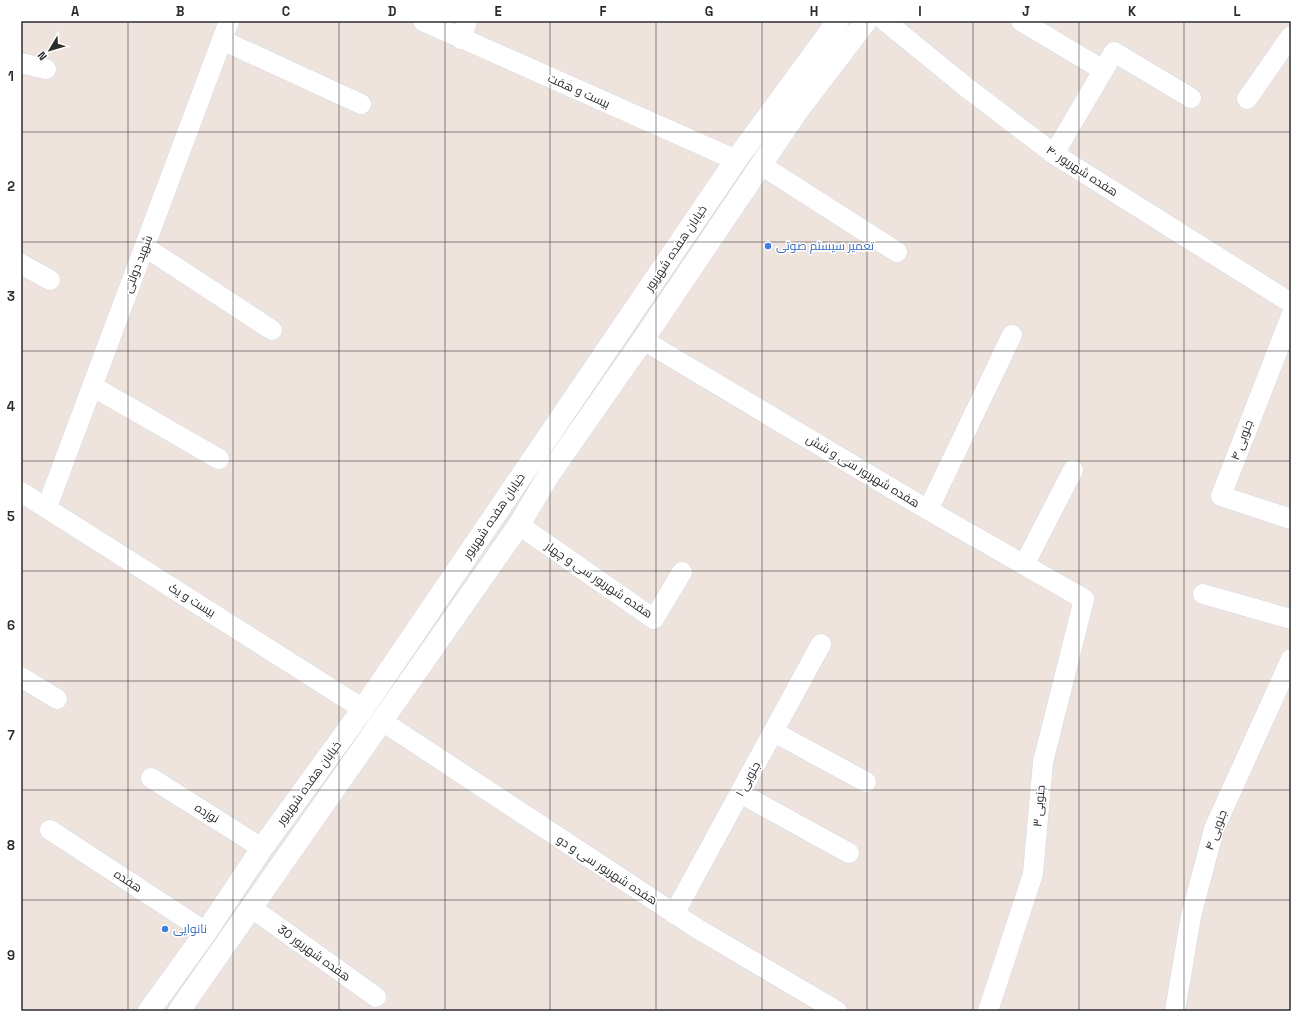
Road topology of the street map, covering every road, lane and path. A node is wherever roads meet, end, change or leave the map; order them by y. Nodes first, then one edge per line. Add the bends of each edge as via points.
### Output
1 (229, 21) edge
2 (423, 21) edge
3 (838, 21) edge
4 (866, 21) edge
5 (885, 21) edge
6 (1021, 21) edge
7 (464, 30) edge
8 (1291, 36) edge
9 (222, 40) junction
10 (21, 63) edge
11 (46, 69) dead end
12 (1103, 70) junction
13 (1191, 98) dead end
14 (1247, 99) dead end
15 (361, 104) dead end
16 (1054, 154) junction
17 (736, 160) junction
18 (761, 165) junction
19 (145, 247) junction
20 (897, 252) dead end
21 (21, 264) edge
22 (50, 280) dead end
23 (1291, 303) edge
24 (1291, 316) edge
25 (272, 330) dead end
26 (1012, 336) dead end
27 (643, 340) junction
28 (92, 386) junction
29 (219, 459) dead end
30 (1073, 470) dead end
31 (21, 492) edge
32 (47, 508) junction
33 (928, 510) junction
34 (1291, 519) edge
35 (519, 525) junction
36 (1024, 565) junction
37 (682, 572) dead end
38 (1203, 594) dead end
39 (1084, 599) joint
40 (1291, 620) edge
41 (821, 644) dead end
42 (1291, 659) edge
43 (21, 676) edge
44 (57, 699) dead end
45 (363, 709) junction
46 (382, 721) junction
47 (774, 732) junction
48 (151, 778) dead end
49 (866, 782) dead end
50 (740, 793) junction
51 (50, 830) dead end
52 (262, 848) junction
53 (849, 852) dead end
54 (252, 908) junction
55 (674, 914) junction
56 (206, 932) junction
57 (376, 997) dead end
58 (149, 1011) edge
59 (179, 1011) edge
60 (838, 1011) edge
61 (988, 1011) edge
62 (1175, 1011) edge

1 - 9 street, شهید دولتی
2 - 7 street, بیست و هفت
3 - 17 main road, خیابان هفده شهریور
4 - 18 main road via 798,110
5 - 16 street, هفده شهریور ۴۰ via 966,88
6 - 12 street
7 - 17 street, بیست و هفت
8 - 14 street
9 - 15 street
9 - 19 street, شهید دولتی
10 - 11 street
12 - 13 street via 1114,52
12 - 16 street
16 - 23 street, هفده شهریور ۴۰
17 - 45 main road, خیابان هفده شهریور
18 - 20 street
18 - 27 main road
19 - 25 street
19 - 28 street, شهید دولتی
21 - 22 street
24 - 34 street, جنوبی ۴ via 1221,496
26 - 33 street
27 - 33 street, هفده شهریور سی و شش
27 - 35 main road via 548,476
28 - 29 street
28 - 32 street, شهید دولتی
30 - 36 street
31 - 32 street, بیست و یک
32 - 45 street, بیست و یک
33 - 36 street, هفده شهریور سی و شش
35 - 37 street, هفده شهریور سی و چهار via 654,619
35 - 46 main road
36 - 39 street, هفده شهریور سی و شش
38 - 40 street
39 - 61 street, جنوبی ۳ via 1043,762 1033,874
41 - 47 street, جنوبی ۱
42 - 62 street, جنوبی ۴ via 1214,829 1191,916
43 - 44 street
45 - 52 main road, خیابان هفده شهریور
46 - 54 main road
46 - 55 street, هفده شهریور سی و دو
47 - 49 street
47 - 50 street, جنوبی ۱
48 - 52 street, نوزده
50 - 53 street
50 - 55 street, جنوبی ۱
51 - 56 street, هفده
52 - 56 main road, خیابان هفده شهریور
54 - 57 street, هفده شهریور 30
54 - 59 main road
55 - 60 street, هفده شهریور سی و دو
56 - 58 main road, خیابان هفده شهریور

